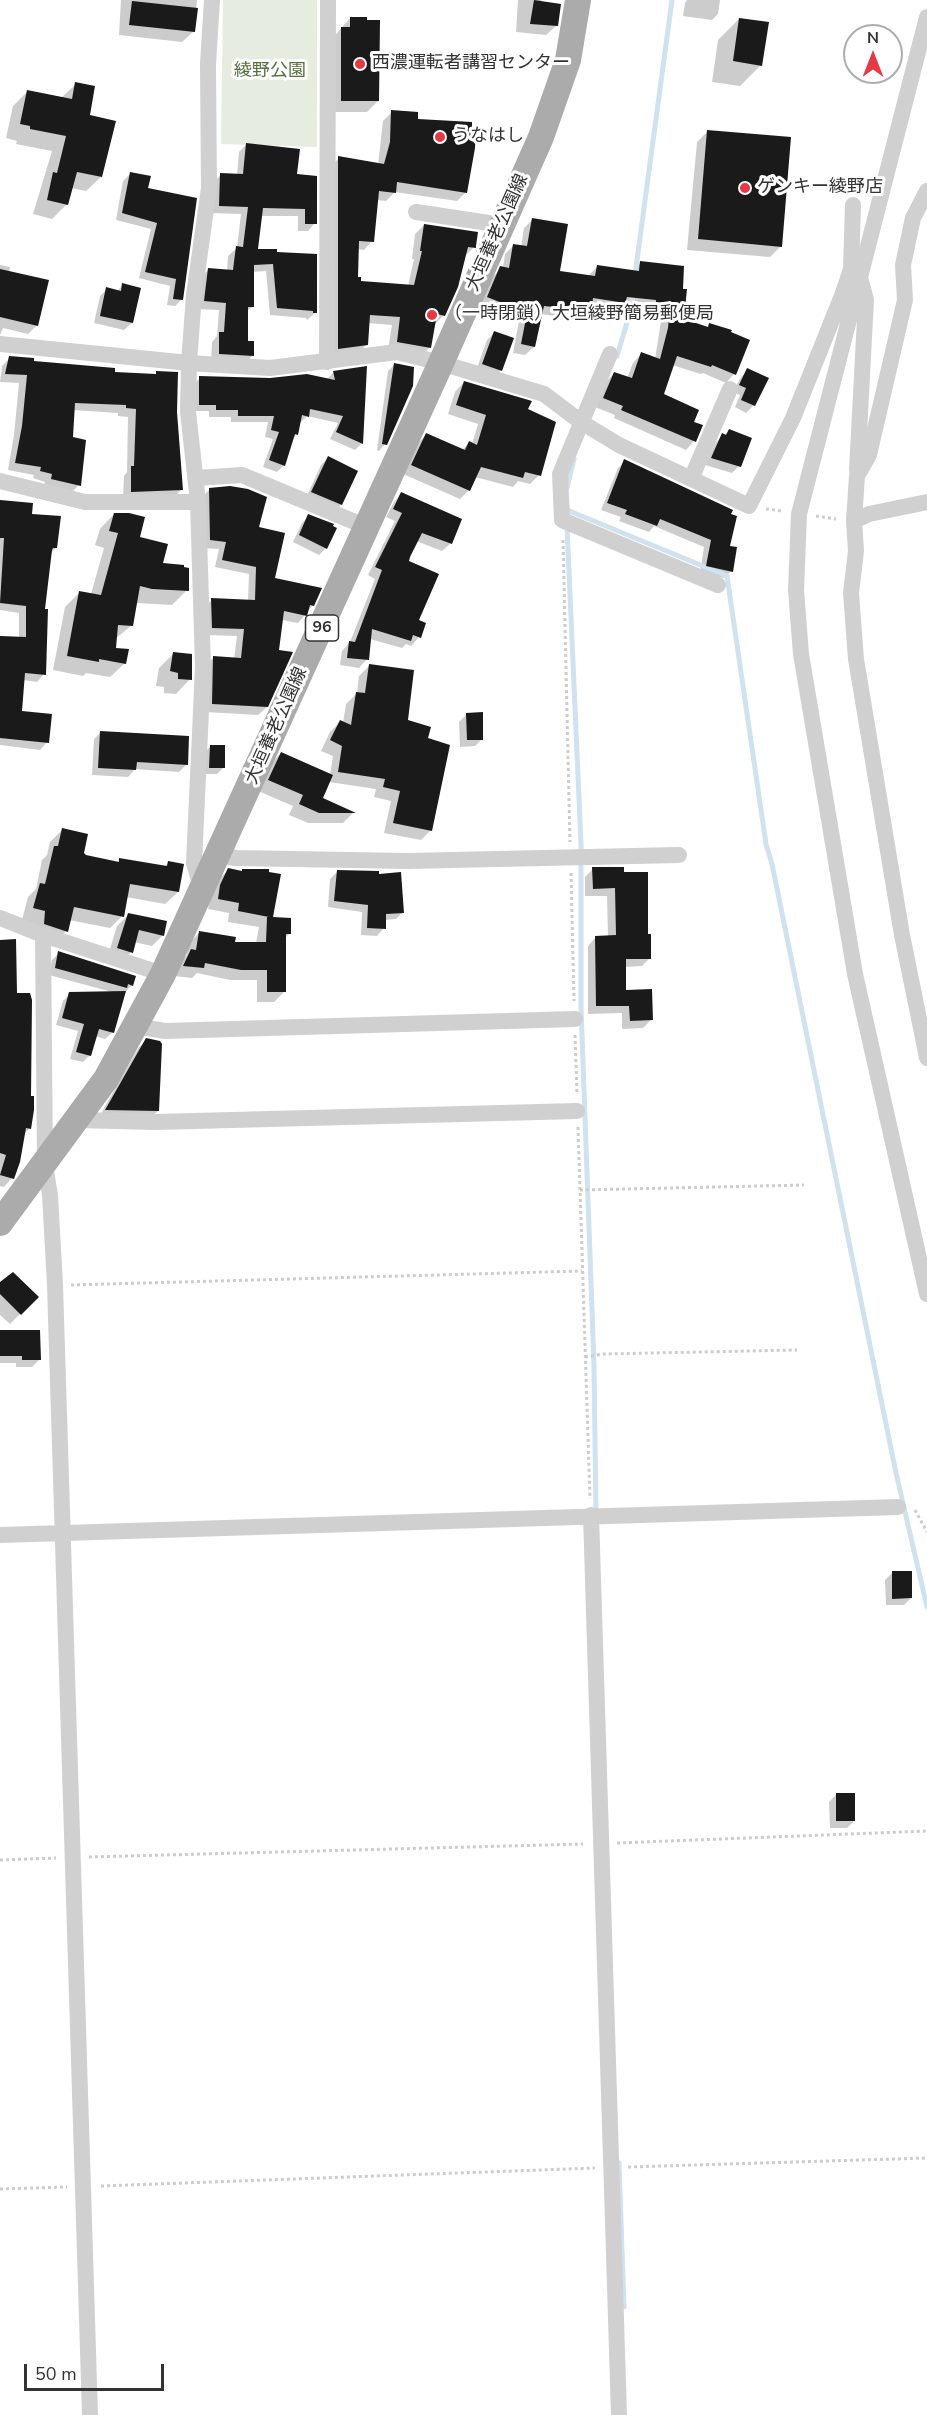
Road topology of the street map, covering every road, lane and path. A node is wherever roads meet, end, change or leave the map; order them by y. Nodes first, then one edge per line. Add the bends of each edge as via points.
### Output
1 (212, 0) edge
2 (328, 0) edge
3 (578, 0) edge
4 (927, 17) edge
5 (927, 191) edge
6 (853, 205) dead end
7 (416, 212) dead end
8 (502, 225) junction
9 (855, 273) junction
10 (0, 344) edge
11 (610, 354) dead end
12 (327, 362) junction
13 (189, 363) junction
14 (441, 363) junction
15 (730, 388) dead end
16 (580, 422) junction
17 (857, 476) junction
18 (196, 478) junction
19 (691, 479) junction
20 (0, 481) edge
21 (198, 502) junction
22 (927, 502) edge
23 (749, 506) junction
24 (799, 514) junction
25 (562, 520) junction
26 (854, 521) junction
27 (367, 527) junction
28 (718, 585) dead end
29 (219, 855) junction
30 (679, 855) dead end
31 (570, 857) junction
32 (202, 892) junction
33 (0, 918) edge
34 (43, 935) junction
35 (163, 974) junction
36 (575, 1018) junction
37 (136, 1026) junction
38 (927, 1058) edge
39 (578, 1111) junction
40 (77, 1120) junction
41 (45, 1165) junction
42 (804, 1185) dead end
43 (580, 1190) junction
44 (3, 1216) edge
45 (582, 1271) junction
46 (55, 1285) junction
47 (927, 1294) edge
48 (798, 1350) dead end
49 (585, 1357) junction
50 (898, 1506) joint
51 (591, 1515) junction
52 (927, 1532) edge
53 (63, 1533) junction
54 (0, 1535) edge
55 (927, 1831) edge
56 (600, 1844) junction
57 (73, 1858) junction
58 (0, 1860) edge
59 (927, 2158) edge
60 (611, 2168) junction
61 (84, 2187) junction
62 (0, 2189) edge
63 (90, 2415) edge
64 (619, 2415) edge

1 - 13 street via 208,64 210,188 194,295
2 - 12 street
3 - 8 main road, 大垣養老公園線 / 96 via 568,60 541,137
4 - 9 street
5 - 17 street via 913,218 903,265 905,300 869,456
6 - 9 street
7 - 8 street
8 - 14 main road, 大垣養老公園線 / 96
9 - 17 street via 866,300
9 - 23 street via 793,418
9 - 24 street
10 - 13 street
11 - 16 street
12 - 13 street via 270,368
12 - 14 street via 397,352
13 - 18 street via 188,412
14 - 16 street via 544,394
14 - 27 main road, 大垣養老公園線 / 96
15 - 19 street
16 - 19 street
16 - 25 street via 560,474
17 - 26 street
18 - 21 street
18 - 27 street via 242,475
19 - 23 street
20 - 21 street via 85,502
21 - 32 street via 203,667 194,863
22 - 26 street
23 - 24 path
24 - 26 path
24 - 47 street via 796,590 801,654 855,974
25 - 28 street
25 - 31 path
26 - 38 street via 856,551 851,593 856,659 902,935
27 - 29 main road, 大垣養老公園線 / 96
29 - 31 street via 407,861
29 - 32 main road, 大垣養老公園線 / 96
30 - 31 street
31 - 36 path
32 - 35 main road, 大垣養老公園線 / 96
33 - 34 street
34 - 35 street
34 - 41 street
35 - 37 main road, 大垣養老公園線 / 96
36 - 37 street via 165,1031
36 - 39 path
37 - 40 main road, 大垣養老公園線 / 96
39 - 40 street via 155,1122
39 - 43 path
40 - 41 main road, 大垣養老公園線 / 96
41 - 44 main road, 大垣養老公園線 / 96
41 - 46 street
42 - 43 path
43 - 45 path
45 - 46 path
45 - 49 path
46 - 53 street
48 - 49 path
49 - 51 path
50 - 51 street
50 - 52 path via 915,1510
51 - 53 street
51 - 56 street
53 - 54 street
53 - 57 street
55 - 56 path
56 - 57 path
56 - 60 street
57 - 58 path
57 - 61 street
59 - 60 path
60 - 61 path
60 - 64 street
61 - 62 path
61 - 63 street

